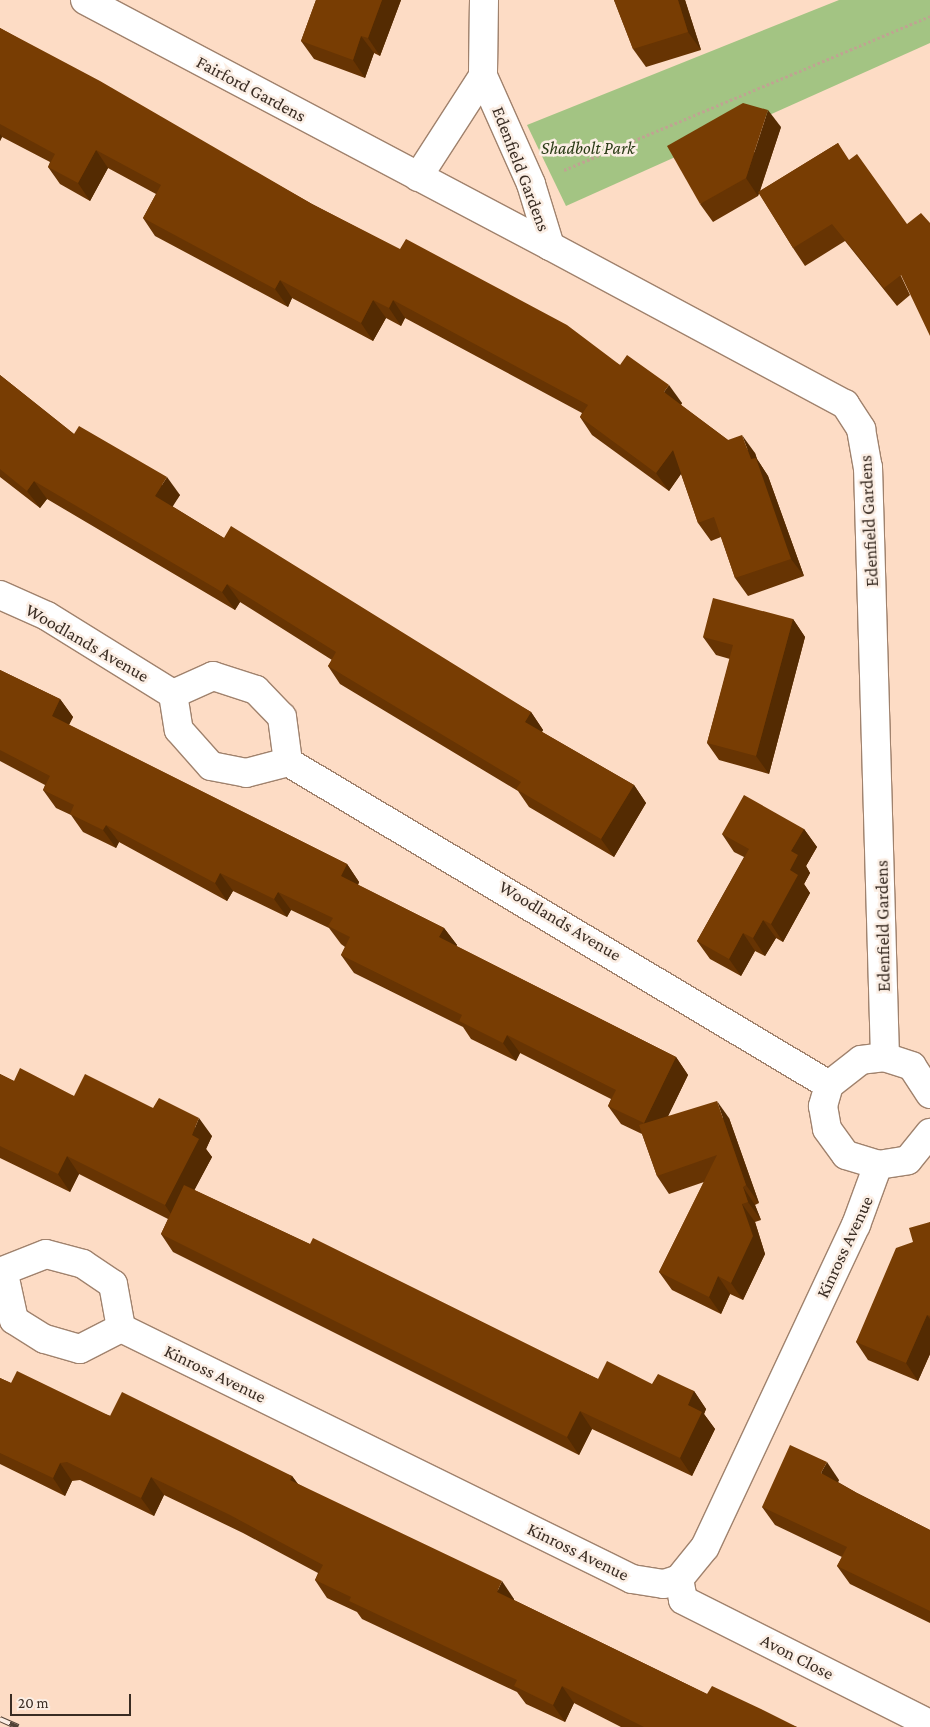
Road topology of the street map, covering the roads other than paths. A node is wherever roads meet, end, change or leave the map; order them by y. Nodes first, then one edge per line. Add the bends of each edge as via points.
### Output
1 (85, 0) edge
2 (484, 0) edge
3 (483, 76) junction
4 (418, 177) junction
5 (550, 246) junction
6 (0, 595) edge
7 (173, 694) junction
8 (288, 762) junction
9 (886, 1057) junction
10 (829, 1085) junction
11 (930, 1094) edge
12 (930, 1133) edge
13 (878, 1165) junction
14 (2, 1273) edge
15 (121, 1328) junction
16 (679, 1579) junction
17 (930, 1724) edge

1 - 4 street, Fairford Gardens
2 - 3 street, Edenfield Gardens
3 - 4 street
3 - 5 street, Edenfield Gardens via 531,184
4 - 5 street, Fairford Gardens
5 - 9 street, Edenfield Gardens via 845,404 861,428 868,467
6 - 7 street, Woodlands Avenue via 47,616
7 - 8 street via 179,730 211,766 246,773
7 - 8 street via 213,676 256,690 282,717
8 - 10 street, Woodlands Avenue
9 - 10 street via 861,1060
9 - 11 street via 912,1066
10 - 13 street via 822,1106 827,1129 846,1155
12 - 13 street via 908,1160
13 - 16 street, Kinross Avenue via 856,1225 705,1547
14 - 15 street via 46,1254 82,1264 113,1284
14 - 15 street via 14,1320 44,1339 80,1349
15 - 16 street, Kinross Avenue via 632,1579 664,1584
16 - 17 street, Avon Close via 683,1600

